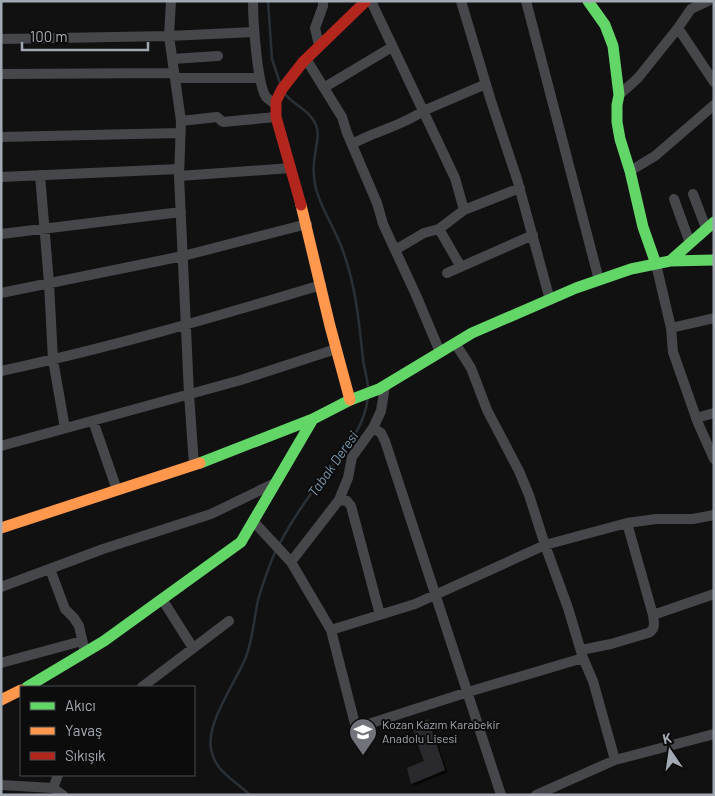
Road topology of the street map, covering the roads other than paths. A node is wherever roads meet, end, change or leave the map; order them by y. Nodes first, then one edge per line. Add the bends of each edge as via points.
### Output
1 (171, 1) edge
2 (253, 1) edge
3 (323, 1) edge
4 (366, 1) edge
5 (371, 1) edge
6 (461, 1) edge
7 (526, 1) edge
8 (588, 1) edge
9 (708, 1) edge
10 (678, 28) junction
11 (254, 32) junction
12 (169, 36) junction
13 (1, 39) edge
14 (319, 45) junction
15 (392, 47) junction
16 (218, 56) dead end
17 (172, 59) junction
18 (306, 59) junction
19 (1, 74) edge
20 (175, 76) junction
21 (260, 78) junction
22 (714, 82) edge
23 (486, 84) junction
24 (325, 87) junction
25 (619, 95) junction
26 (277, 100) junction
27 (714, 105) edge
28 (423, 111) junction
29 (276, 117) junction
30 (181, 121) junction
31 (180, 133) junction
32 (1, 137) edge
33 (352, 144) junction
34 (291, 168) junction
35 (630, 171) junction
36 (179, 172) junction
37 (40, 175) junction
38 (1, 177) edge
39 (520, 188) junction
40 (693, 194) dead end
41 (674, 199) dead end
42 (464, 210) junction
43 (181, 212) junction
44 (307, 224) junction
45 (710, 225) edge
46 (44, 229) junction
47 (439, 229) junction
48 (1, 234) edge
49 (533, 235) junction
50 (690, 243) junction
51 (395, 250) junction
52 (183, 256) junction
53 (670, 260) junction
54 (714, 260) edge
55 (656, 264) junction
56 (461, 267) junction
57 (447, 273) dead end
58 (600, 280) junction
59 (49, 283) junction
60 (321, 285) junction
61 (1, 293) edge
62 (550, 300) junction
63 (714, 318) edge
64 (186, 326) junction
65 (671, 328) junction
66 (455, 343) junction
67 (336, 349) junction
68 (440, 352) junction
69 (53, 360) junction
70 (1, 371) edge
71 (382, 388) junction
72 (188, 394) junction
73 (354, 399) junction
74 (714, 413) edge
75 (696, 418) junction
76 (314, 419) junction
77 (93, 421) junction
78 (65, 428) junction
79 (373, 428) junction
80 (1, 446) edge
81 (714, 460) edge
82 (194, 465) junction
83 (275, 483) junction
84 (117, 490) junction
85 (339, 500) junction
86 (714, 515) edge
87 (253, 521) junction
88 (627, 523) junction
89 (1, 528) edge
90 (545, 545) junction
91 (291, 562) junction
92 (50, 569) junction
93 (1, 587) edge
94 (436, 594) junction
95 (714, 594) edge
96 (162, 599) junction
97 (380, 615) junction
98 (653, 615) junction
99 (230, 621) dead end
100 (331, 630) junction
101 (84, 646) junction
102 (193, 648) junction
103 (582, 654) junction
104 (1, 663) edge
105 (28, 686) edge
106 (143, 686) edge
107 (20, 690) edge
108 (468, 692) junction
109 (1, 700) edge
110 (714, 734) edge
111 (615, 760) junction
112 (58, 776) edge
113 (1, 785) edge
114 (53, 788) junction
115 (13, 790) edge
116 (63, 795) edge
117 (501, 795) edge
118 (536, 795) edge

1 - 12 street
2 - 11 street
3 - 14 street via 315,28
4 - 14 street
5 - 15 street
6 - 23 street
7 - 58 street
8 - 25 street via 605,25 613,46
9 - 10 street via 691,9
10 - 22 street
10 - 25 street via 638,78
11 - 12 street
11 - 21 street
12 - 13 street
12 - 17 street
14 - 18 street
15 - 24 street
15 - 28 street
16 - 17 street
17 - 20 street
18 - 24 street
18 - 26 street via 288,80
19 - 20 street
20 - 21 street
20 - 30 street
21 - 26 street via 266,97
23 - 28 street
23 - 39 street
24 - 33 street via 342,116
25 - 35 street via 617,122
26 - 29 street
27 - 35 street via 655,156
28 - 33 street
28 - 42 street via 455,178
29 - 30 street via 222,122 216,117
29 - 34 street
30 - 31 street
31 - 32 street
31 - 36 street
33 - 51 street
34 - 36 street
34 - 44 street
35 - 55 street via 643,227
36 - 37 street
36 - 43 street
37 - 38 street
37 - 46 street
39 - 42 street
39 - 49 street
40 - 45 street
41 - 50 street
42 - 47 street
43 - 46 street
43 - 52 street
44 - 52 street
44 - 60 street
45 - 50 street
46 - 48 street
46 - 59 street
47 - 51 street via 424,233
47 - 56 street
49 - 56 street
49 - 62 street
50 - 53 street
51 - 68 street
52 - 59 street
52 - 64 street
53 - 54 street
53 - 55 street
55 - 58 street
55 - 65 street
56 - 57 street
58 - 62 street
59 - 61 street
59 - 69 street
60 - 64 street
60 - 67 street
62 - 66 street
63 - 65 street
64 - 69 street
64 - 72 street
65 - 75 street via 673,352
66 - 68 street
66 - 90 street via 519,471
67 - 72 street
67 - 73 street
68 - 71 street
69 - 70 street
69 - 78 street
71 - 73 street
71 - 79 street via 381,411
72 - 77 street
72 - 82 street
73 - 76 street
74 - 75 street
75 - 81 street
76 - 82 street
76 - 83 street
77 - 78 street
77 - 84 street
78 - 80 street
79 - 85 street via 352,457
79 - 94 street via 386,441
82 - 84 street
83 - 87 street
83 - 92 street via 211,514
84 - 89 street
85 - 91 street
85 - 97 street via 348,501 351,506
86 - 88 street
87 - 91 street
87 - 96 street via 241,542
88 - 90 street
88 - 98 street
90 - 94 street
90 - 103 street
91 - 100 street
92 - 93 street
92 - 101 street via 65,608 79,626
94 - 97 street
94 - 108 street
95 - 98 street
96 - 101 street via 104,641
96 - 102 street
97 - 100 street
98 - 103 street via 651,631
99 - 102 street
100 - 108 street via 356,728
101 - 104 street
101 - 105 street
102 - 106 street
103 - 108 street
103 - 111 street
107 - 109 street
108 - 117 street
110 - 111 street
111 - 118 street
112 - 114 street
113 - 115 street
114 - 115 street
114 - 116 street

